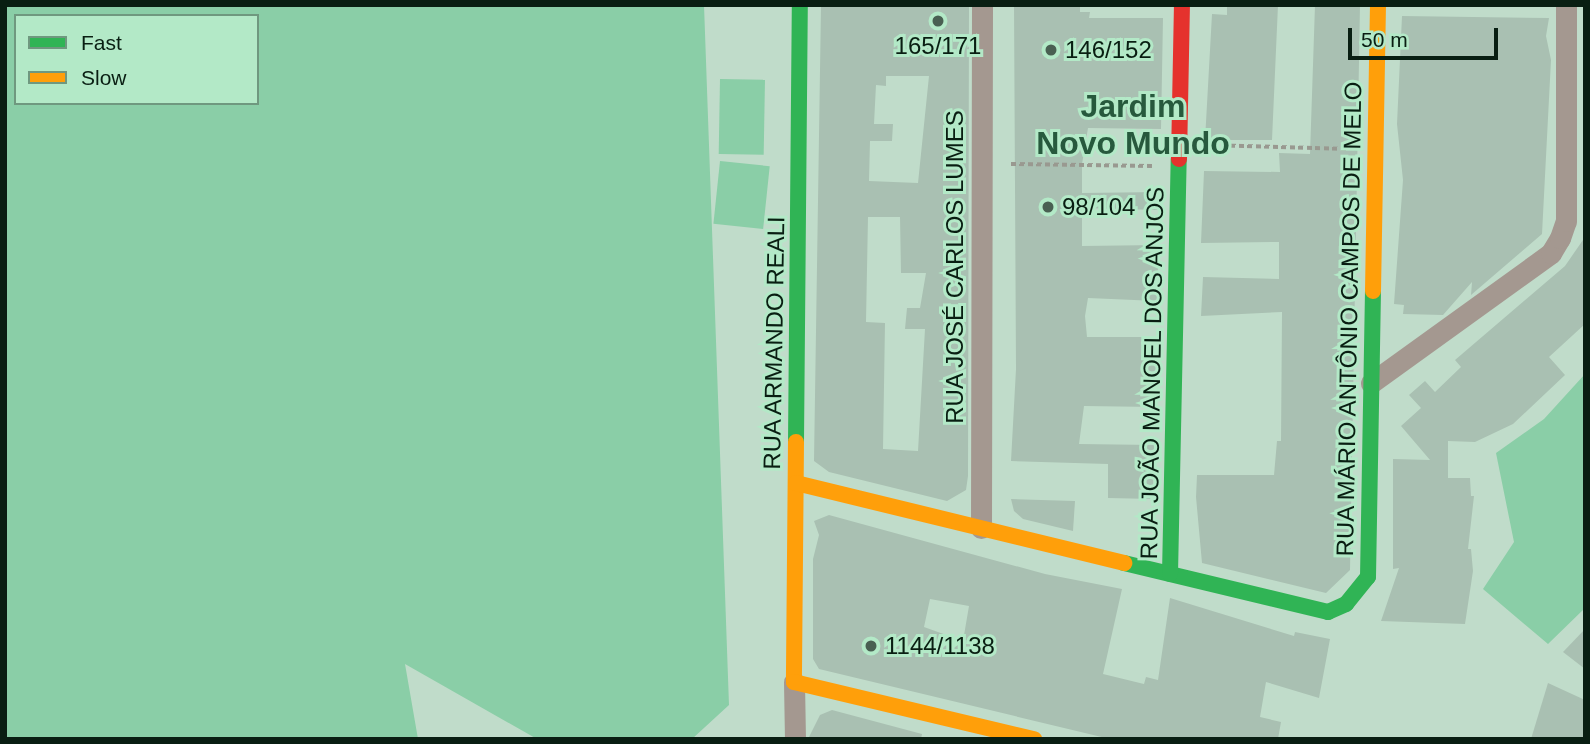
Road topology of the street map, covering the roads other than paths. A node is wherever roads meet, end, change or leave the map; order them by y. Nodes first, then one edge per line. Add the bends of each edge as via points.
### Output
1 (800, 5) edge
2 (982, 5) edge
3 (1182, 5) edge
4 (1378, 5) edge
5 (1566, 5) edge
6 (1371, 383) junction
7 (796, 483) junction
8 (981, 528) junction
9 (1170, 574) junction
10 (794, 682) junction
11 (795, 739) edge
12 (1034, 739) edge

1 - 7 street, RUA ARMANDO REALI
2 - 8 street, RUA JOSÉ CARLOS LUMES
3 - 9 street, RUA JOÃO MANOEL DOS ANJOS
4 - 6 street, RUA MÁRIO ANTÔNIO CAMPOS DE MELO
5 - 6 street via 1566,221 1560,238 1551,253
6 - 9 street, RUA MÁRIO ANTÔNIO CAMPOS DE MELO via 1368,577 1360,591 1328,612
7 - 8 street, RUA MÁRIO ANTÔNIO CAMPOS DE MELO
7 - 10 street, RUA ARMANDO REALI
8 - 9 street, RUA MÁRIO ANTÔNIO CAMPOS DE MELO
10 - 11 street
10 - 12 street

